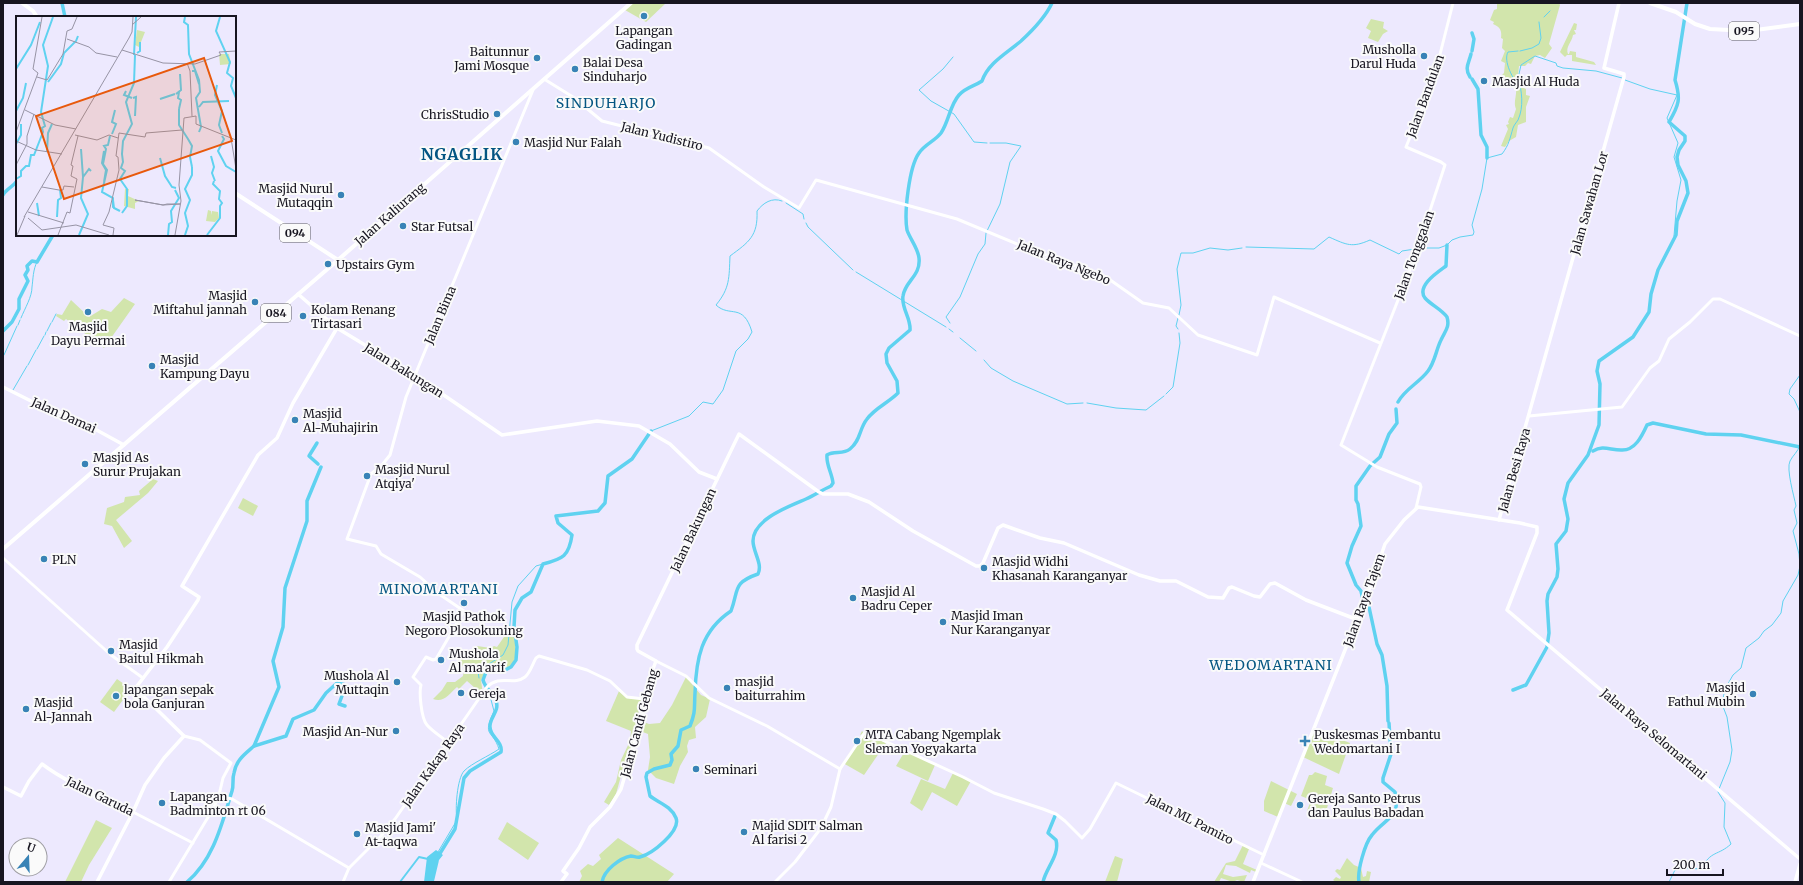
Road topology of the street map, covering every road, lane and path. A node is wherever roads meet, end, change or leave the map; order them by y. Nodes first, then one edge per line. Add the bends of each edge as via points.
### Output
1 (22, 3) edge
2 (631, 3) edge
3 (1453, 3) edge
4 (1619, 3) edge
5 (1650, 3) edge
6 (36, 16) edge
7 (1800, 24) edge
8 (544, 79) junction
9 (530, 93) junction
10 (1445, 165) joint
11 (816, 180) joint
12 (236, 194) edge
13 (338, 260) junction
14 (298, 294) junction
15 (337, 328) junction
16 (1800, 336) edge
17 (1380, 343) junction
18 (416, 376) junction
19 (3, 387) edge
20 (1529, 416) junction
21 (124, 445) junction
22 (717, 479) junction
23 (1417, 507) junction
24 (1500, 520) junction
25 (3, 549) edge
26 (3, 558) edge
27 (1358, 620) junction
28 (656, 661) junction
29 (143, 678) junction
30 (644, 699) junction
31 (184, 736) junction
32 (449, 743) junction
33 (840, 769) junction
34 (3, 787) edge
35 (219, 796) junction
36 (133, 812) junction
37 (193, 843) junction
38 (1264, 856) junction
39 (1800, 859) edge
40 (1261, 862) junction
41 (1800, 864) edge
42 (349, 868) junction
43 (97, 882) edge
44 (169, 882) edge
45 (343, 882) edge
46 (561, 882) edge
47 (775, 882) edge
48 (1253, 882) edge
49 (1302, 882) edge
50 (1795, 882) edge

1 - 6 main road
2 - 8 main road, Jalan Kaliurang / 084
3 - 10 street, Jalan Bandulan via 1434,78 1406,147
4 - 20 main road, Jalan Sawahan Lor via 1604,68 1624,74 1624,77
5 - 7 main road, 095 via 1682,15 1704,27 1724,30 1755,30
8 - 9 main road, Jalan Kaliurang / 084
8 - 11 street, Jalan Yudistiro via 573,97 602,121 709,148 769,191 799,208
9 - 13 main road, Jalan Kaliurang / 084
9 - 18 street, Jalan Bima
10 - 17 street, Jalan Tonggalan via 1413,262
11 - 17 street, Jalan Raya Ngebo via 950,217 1106,278 1144,303 1169,308 1198,335 1257,354 1274,297
12 - 13 main road, 094
13 - 14 main road, Jalan Kaliurang / 084
14 - 15 main road, Jalan Bakungan
14 - 21 main road, Jalan Kaliurang / 084
15 - 18 main road, Jalan Bakungan
15 - 29 main road via 293,403 277,438 258,455 182,586 199,597 167,647
16 - 20 street, Jalan Besi Raya via 1720,299 1713,299 1669,340 1659,361 1650,368 1624,405 1618,408
17 - 23 street, Jalan Tonggalan via 1341,445 1369,463 1420,484
18 - 22 main road, Jalan Bakungan via 502,435 604,420 639,426 670,444 699,472
18 - 32 street, Jalan Bima via 404,403 390,454 372,474 347,539 377,546 381,554 420,577 464,611 436,659 426,657 413,678 421,685 426,724
19 - 21 main road, Jalan Damai via 43,407 71,416
20 - 24 main road, Jalan Besi Raya
21 - 25 main road, Jalan Kaliurang / 084
22 - 27 main road via 739,434 817,492 848,494 869,502 913,531 976,566 983,563 998,528 1003,525 1044,540 1060,542 1145,577 1179,582 1205,596 1223,598 1232,586 1260,597 1270,584 1275,583 1306,600
22 - 28 main road, Jalan Bakungan via 637,646 638,651
23 - 24 main road
23 - 27 main road, Jalan Raya Tajem via 1384,544
24 - 39 main road, Jalan Raya Selomartani via 1537,527 1537,533 1507,610
26 - 29 street via 111,655
27 - 38 main road, Jalan Raya Tajem
28 - 30 main road, Jalan Candi Gebang
28 - 33 street, Jalan Bakungan via 686,676 709,698 767,726
29 - 31 main road via 136,688
30 - 32 street, Jalan Kakap Raya via 627,697 610,681 588,670 539,656 526,677 508,681 498,680 487,687
30 - 46 main road, Jalan Candi Gebang via 639,729 621,789 610,807 590,827 564,871 567,874
31 - 35 street via 200,740 231,763 223,778
31 - 36 main road via 148,779
32 - 42 street, Jalan Kakap Raya via 383,834
33 - 38 street, Jalan ML Pamiro via 865,732 994,793 1062,818 1082,838 1090,829 1116,783
33 - 47 street via 831,807 821,828 795,862
34 - 36 main road, Jalan Garuda via 21,796 29,780 42,764 76,785
35 - 37 street
35 - 42 street via 230,798
36 - 37 street, Jalan Garuda
36 - 43 main road
37 - 44 street
38 - 40 main road, Jalan Raya Tajem
40 - 48 main road, Jalan Raya Tajem
40 - 49 street
41 - 50 main road
42 - 45 street

